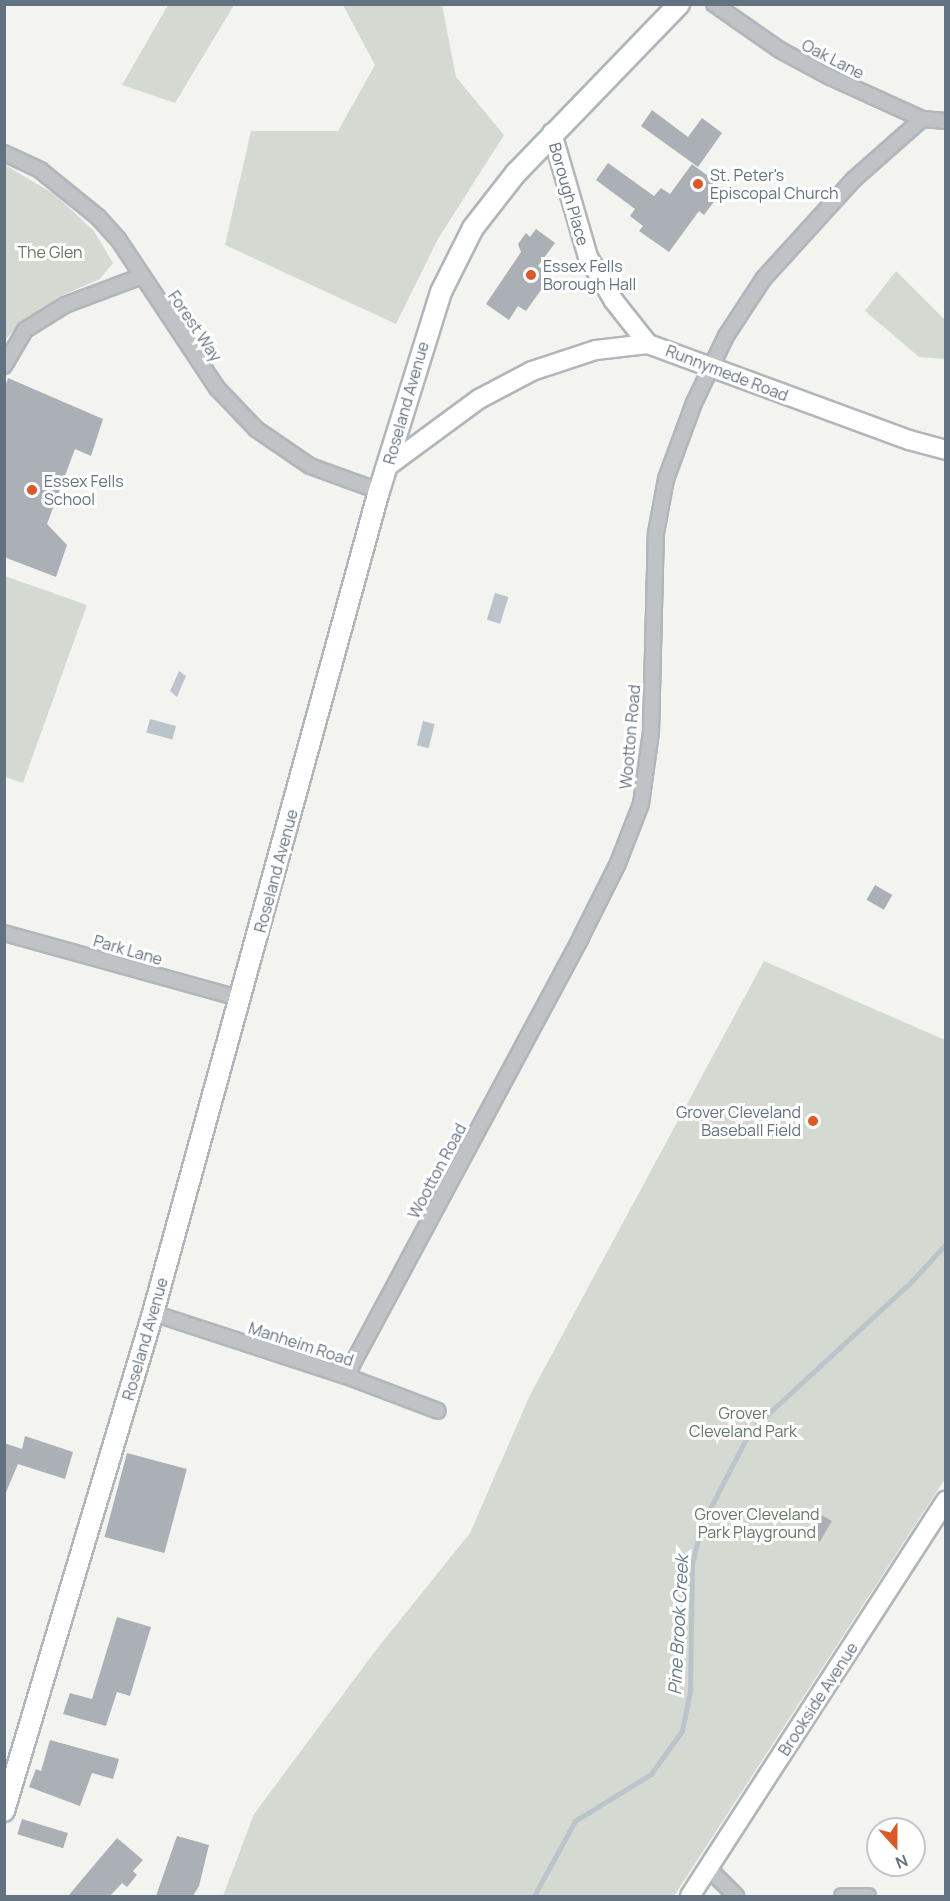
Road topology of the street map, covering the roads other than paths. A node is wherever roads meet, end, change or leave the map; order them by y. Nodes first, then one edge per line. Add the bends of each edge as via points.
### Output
1 (679, 4) edge
2 (714, 4) edge
3 (922, 119) junction
4 (945, 121) edge
5 (552, 133) junction
6 (4, 153) edge
7 (142, 276) junction
8 (648, 344) junction
9 (4, 366) edge
10 (712, 366) junction
11 (945, 450) edge
12 (388, 466) junction
13 (379, 491) junction
14 (4, 933) edge
15 (242, 999) junction
16 (153, 1313) junction
17 (346, 1376) junction
18 (438, 1411) dead end
19 (945, 1501) edge
20 (4, 1811) edge
21 (708, 1868) junction
22 (690, 1896) edge
23 (736, 1896) edge
24 (842, 1896) edge
25 (868, 1896) edge

1 - 5 main road, Roseland Avenue
2 - 3 street, Oak Lane via 789,55
3 - 4 street, Oak Lane
3 - 10 street, Wootton Road via 854,179 793,244 739,314
5 - 8 street, Borough Place via 588,257 614,301
5 - 12 main road, Roseland Avenue via 492,201 456,257 410,382
6 - 7 street, Forest Way via 40,170 77,196 118,239
7 - 9 street via 64,305 25,330
7 - 13 street, Forest Way via 217,388 256,429 310,466
8 - 10 street, Runnymede Road
8 - 12 street, Runnymede Road via 596,350 532,371 479,399
10 - 11 street, Runnymede Road
10 - 17 street, Wootton Road via 666,480 656,533 651,732 640,804 618,863 581,938
12 - 13 main road, Roseland Avenue
13 - 15 main road, Roseland Avenue
14 - 15 street, Park Lane
15 - 16 main road, Roseland Avenue
16 - 17 street, Manheim Road
16 - 20 main road, Roseland Avenue
17 - 18 street, Manheim Road
19 - 21 street, Brookside Avenue
21 - 22 street, Brookside Avenue
21 - 23 street
24 - 25 street

